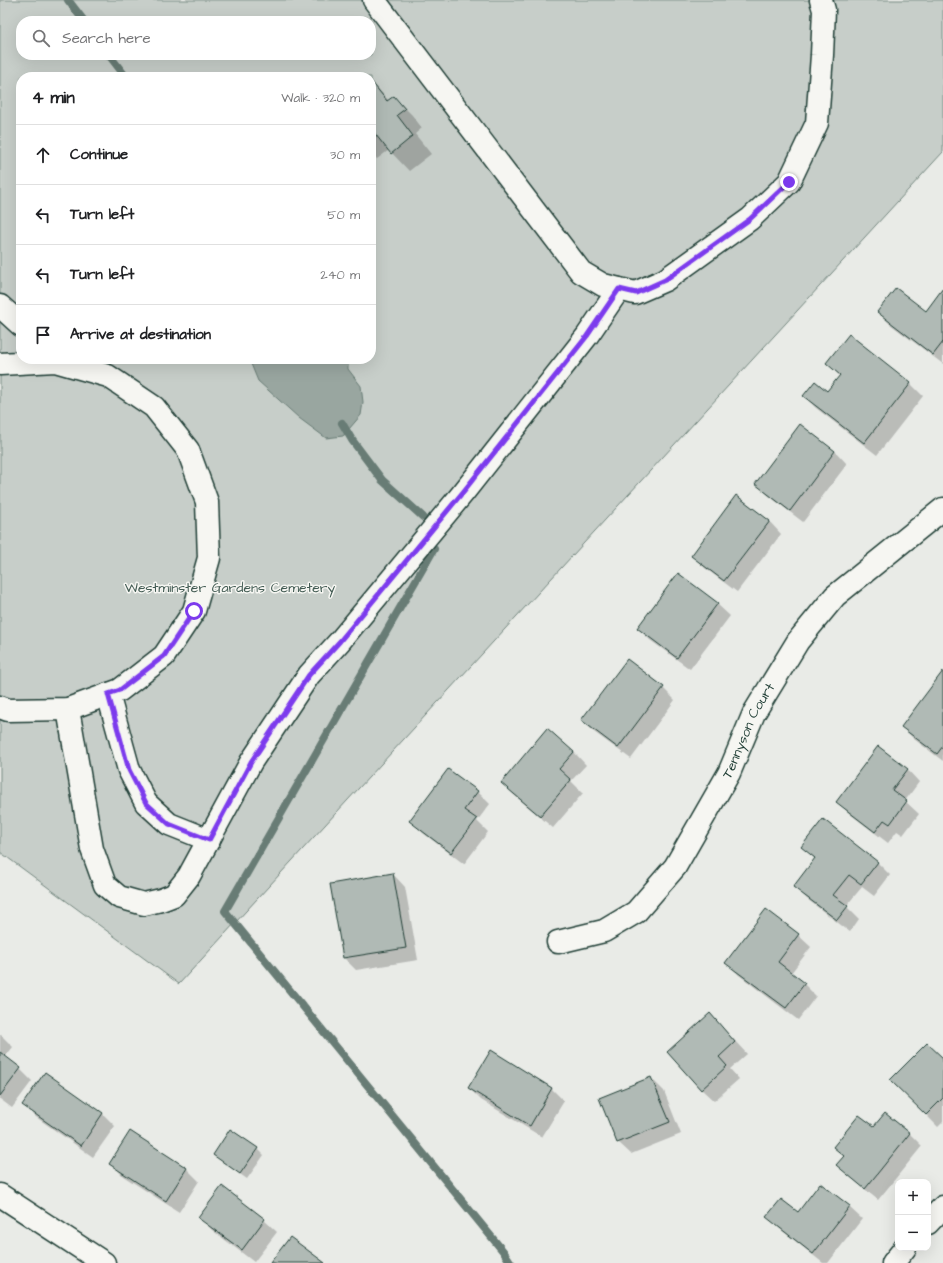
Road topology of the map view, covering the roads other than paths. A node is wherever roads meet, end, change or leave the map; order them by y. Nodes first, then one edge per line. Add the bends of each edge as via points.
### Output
1 (374, 0) edge
2 (826, 3) edge
3 (619, 289) junction
4 (0, 306) edge
5 (16, 320) edge
6 (16, 363) edge
7 (0, 364) edge
8 (68, 364) edge
9 (943, 509) edge
10 (108, 694) junction
11 (0, 707) edge
12 (68, 709) junction
13 (209, 840) junction
14 (558, 942) dead end
15 (0, 1195) edge
16 (943, 1207) edge
17 (931, 1220) edge
18 (903, 1251) edge
19 (104, 1263) edge
20 (893, 1263) edge

1 - 3 street via 581,272 602,285
2 - 3 street via 817,123 789,182 750,219 665,280 636,293
3 - 13 street via 587,336 463,492 309,675 251,762
4 - 5 street
6 - 7 street
8 - 10 street via 108,376 154,407 188,450 207,502 209,558 194,611 164,656 120,690
9 - 14 street, Tennyson Court via 835,596 798,641 754,713 729,773 675,867 636,912 604,931
10 - 12 street
10 - 13 street via 129,770 146,803 169,824
11 - 12 street via 8,710
12 - 13 street via 92,849 105,885 119,897 144,904 174,895 189,876
15 - 19 street
16 - 17 street
18 - 20 street

